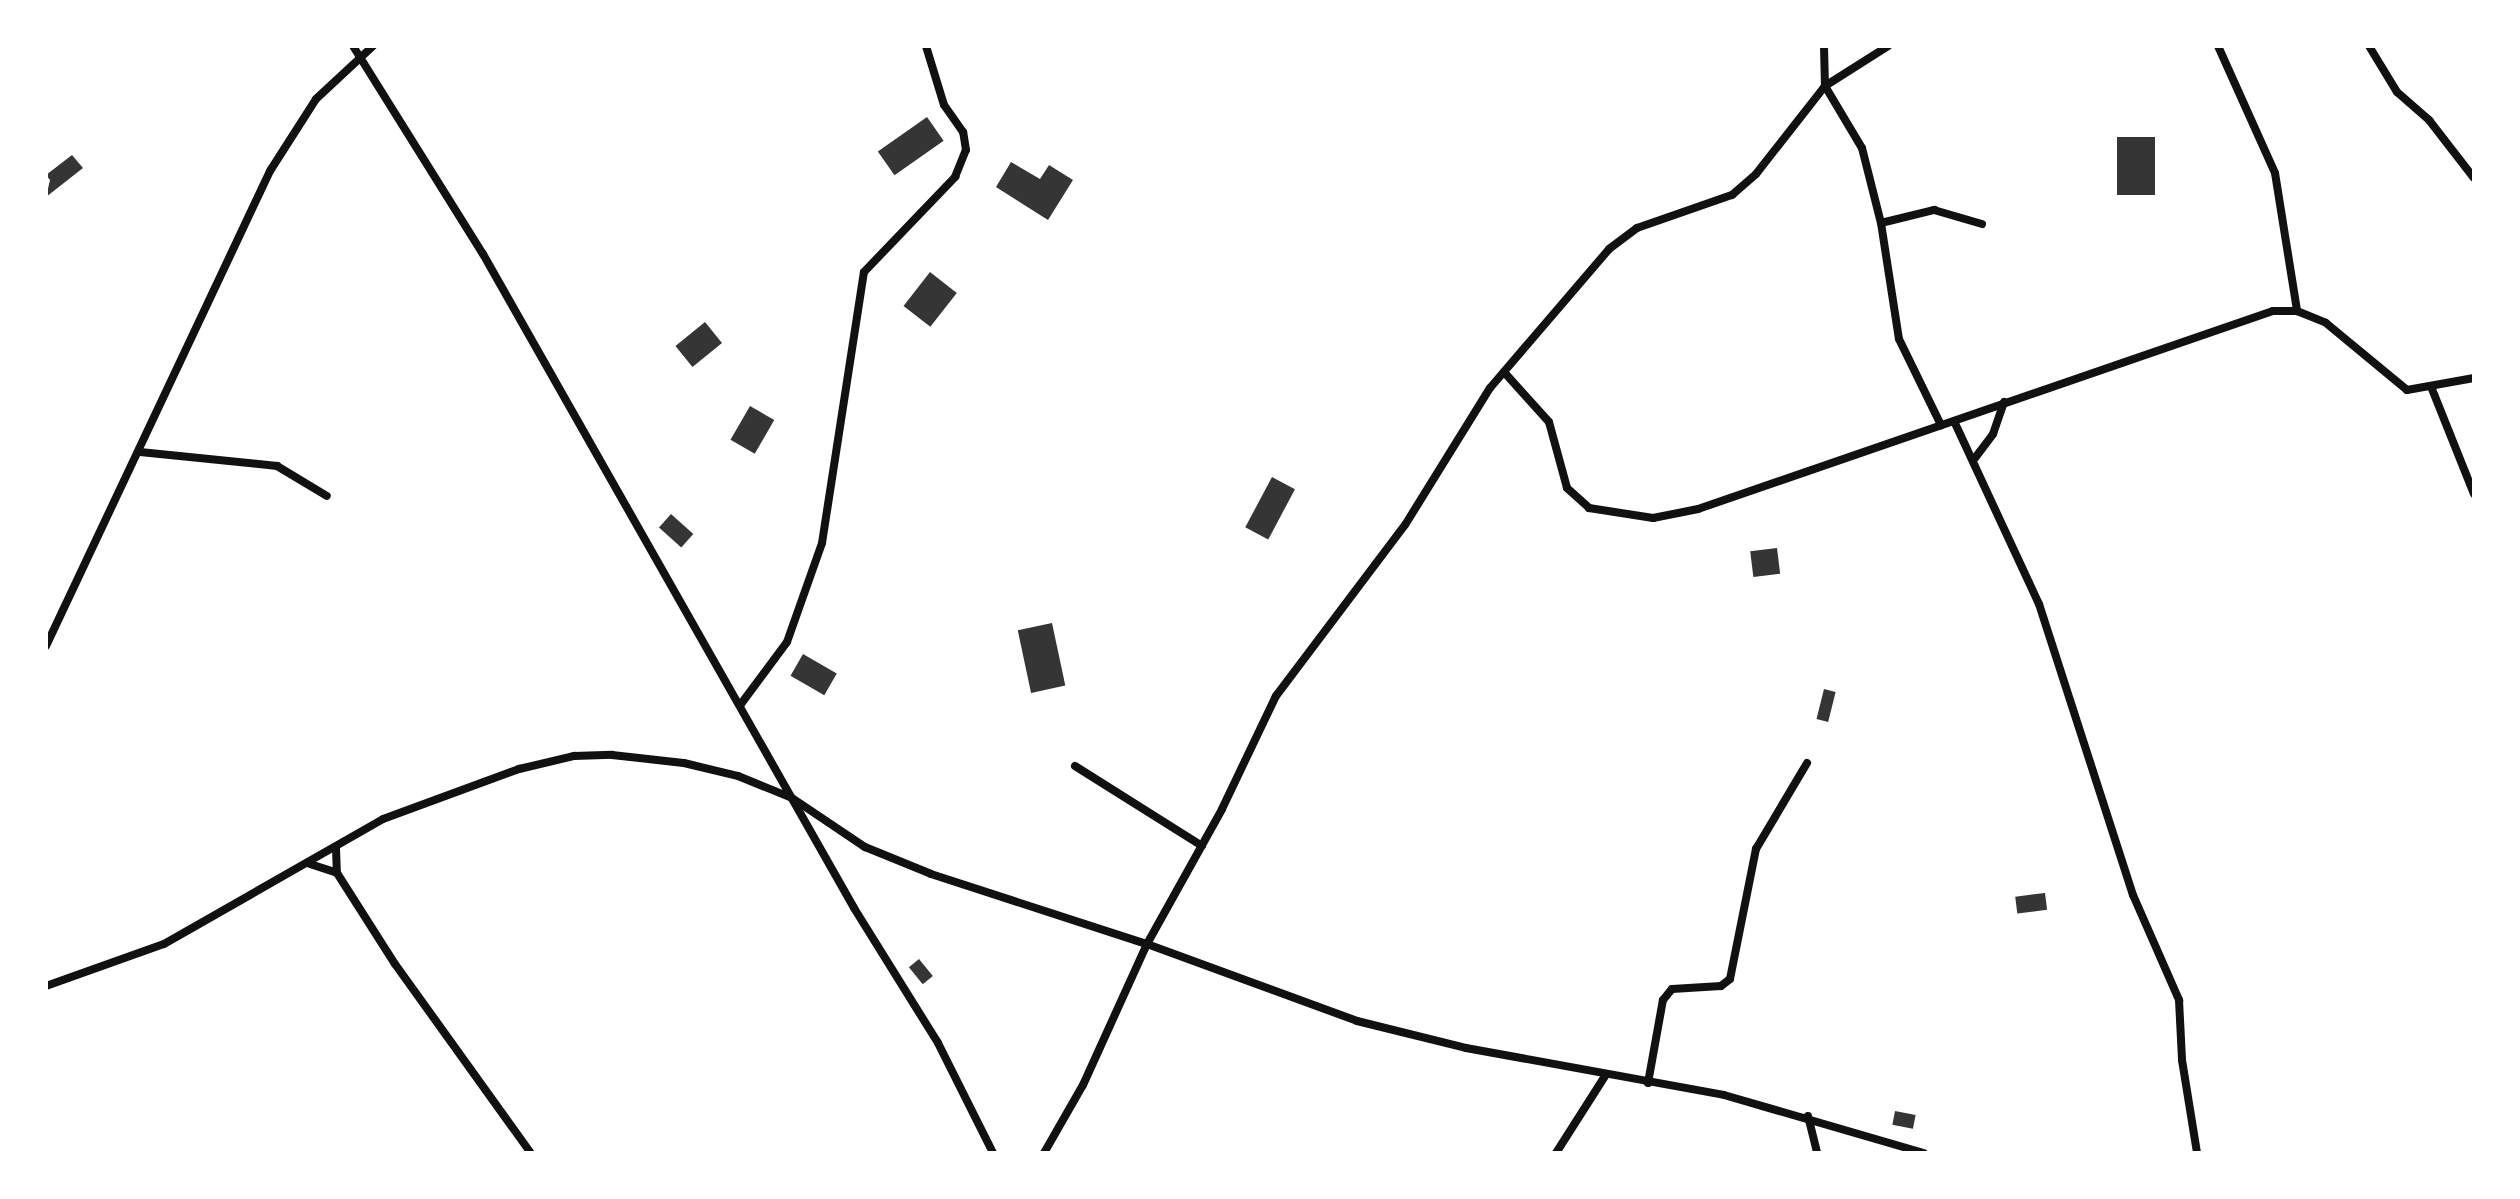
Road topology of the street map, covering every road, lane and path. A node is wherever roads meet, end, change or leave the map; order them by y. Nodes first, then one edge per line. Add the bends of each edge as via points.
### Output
1 (353, 46) edge
2 (373, 46) edge
3 (926, 46) edge
4 (1824, 46) edge
5 (1888, 46) edge
6 (2218, 46) edge
7 (2369, 46) edge
8 (363, 57) junction
9 (1825, 86) junction
10 (2474, 178) edge
11 (1881, 223) junction
12 (1982, 224) dead end
13 (2297, 311) junction
14 (1504, 372) junction
15 (2474, 378) edge
16 (2432, 389) junction
17 (2004, 402) junction
18 (1954, 421) junction
19 (1941, 425) junction
20 (140, 452) junction
21 (1975, 458) junction
22 (2474, 494) edge
23 (327, 496) dead end
24 (46, 646) edge
25 (741, 704) junction
26 (1807, 763) dead end
27 (1075, 766) dead end
28 (792, 798) junction
29 (1202, 846) junction
30 (336, 848) junction
31 (310, 864) junction
32 (337, 873) junction
33 (1147, 944) junction
34 (46, 986) edge
35 (1605, 1076) junction
36 (1648, 1083) junction
37 (1808, 1116) junction
38 (531, 1153) edge
39 (993, 1153) edge
40 (1044, 1153) edge
41 (1556, 1153) edge
42 (1817, 1153) edge
43 (1924, 1153) edge
44 (2197, 1153) edge

1 - 8 street
2 - 8 street
3 - 25 street via 944,105 963,132 966,150 955,177 864,272 822,543 787,642
4 - 9 street
5 - 9 street
6 - 13 street via 2275,173
7 - 10 street via 2397,92 2429,120
8 - 20 street via 316,99 270,171
8 - 25 street via 483,254
9 - 11 street via 1862,148
9 - 14 street via 1756,174 1732,195 1637,228 1609,249
11 - 12 street via 1934,210
11 - 19 street via 1899,339
13 - 16 street via 2326,323 2407,390
13 - 17 street via 2273,311
14 - 19 street via 1549,422 1567,488 1589,508 1623,516 1653,518 1698,509
14 - 29 street via 1465,421 1405,525 1276,696
15 - 16 street
16 - 22 street
17 - 18 street
17 - 21 street via 1993,434
18 - 19 street
18 - 21 street
20 - 23 street via 277,466
20 - 24 street via 91,541
21 - 44 street via 2051,637 2133,895 2179,1000 2182,1060
25 - 28 street
26 - 36 street via 1756,849 1730,979 1721,986 1672,989 1663,1000
27 - 29 street
28 - 30 street via 684,763 574,756 436,798 383,819
28 - 33 street via 865,847
28 - 39 street via 938,1043
29 - 33 street
30 - 31 street
30 - 32 street
31 - 32 street
31 - 34 street via 164,944
32 - 38 street via 395,964
33 - 35 street via 1357,1021
33 - 40 street via 1083,1085
35 - 36 street
35 - 41 street
36 - 37 street
37 - 42 street
37 - 43 street

